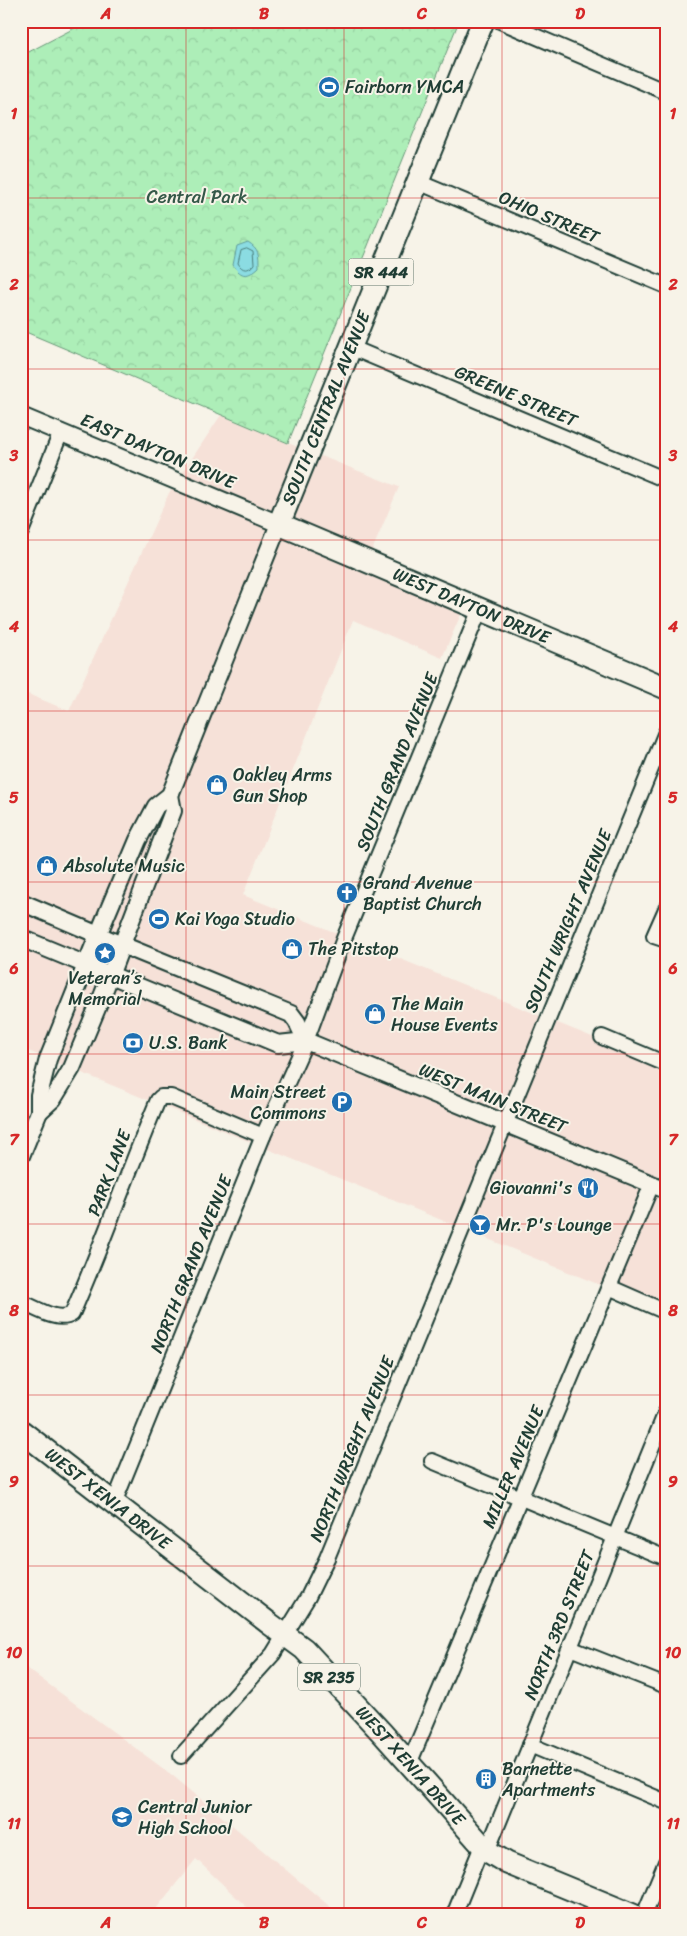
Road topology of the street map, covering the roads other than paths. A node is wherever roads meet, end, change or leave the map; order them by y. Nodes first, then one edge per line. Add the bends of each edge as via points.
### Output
1 (483, 21) edge
2 (500, 21) edge
3 (666, 92) edge
4 (418, 182) junction
5 (666, 286) edge
6 (350, 347) junction
7 (21, 416) edge
8 (62, 432) junction
9 (666, 480) edge
10 (280, 524) junction
11 (21, 532) edge
12 (480, 609) junction
13 (666, 688) edge
14 (666, 732) edge
15 (170, 795) junction
16 (21, 902) edge
17 (666, 909) edge
18 (98, 934) junction
19 (21, 938) edge
20 (660, 938) edge
21 (122, 945) junction
22 (86, 965) junction
23 (110, 976) junction
24 (602, 1037) dead end
25 (306, 1041) junction
26 (666, 1064) edge
27 (39, 1112) junction
28 (505, 1124) junction
29 (264, 1136) junction
30 (21, 1156) edge
31 (659, 1187) edge
32 (609, 1287) junction
33 (21, 1302) edge
34 (666, 1312) edge
35 (666, 1412) edge
36 (662, 1430) edge
37 (21, 1431) edge
38 (432, 1461) dead end
39 (521, 1498) junction
40 (114, 1503) junction
41 (615, 1537) junction
42 (666, 1558) edge
43 (284, 1634) junction
44 (570, 1648) junction
45 (666, 1686) edge
46 (530, 1745) junction
47 (180, 1756) dead end
48 (409, 1764) junction
49 (666, 1802) edge
50 (484, 1849) junction
51 (666, 1862) edge
52 (454, 1915) edge
53 (633, 1915) edge
54 (644, 1915) edge

1 - 4 main road, SOUTH CENTRAL AVENUE / SR 444
2 - 3 street
4 - 5 street, OHIO STREET
4 - 6 main road, SOUTH CENTRAL AVENUE / SR 444
6 - 9 street, GREENE STREET
6 - 10 main road, SOUTH CENTRAL AVENUE / SR 444
7 - 8 street, EAST DAYTON DRIVE
8 - 10 street, EAST DAYTON DRIVE
8 - 11 street
10 - 12 main road, WEST DAYTON DRIVE
10 - 15 street, SOUTH CENTRAL AVENUE
12 - 13 main road, WEST DAYTON DRIVE
12 - 25 street, SOUTH GRAND AVENUE via 343,941
14 - 28 street, SOUTH WRIGHT AVENUE
15 - 18 street, SOUTH CENTRAL AVENUE via 156,806 138,840
15 - 21 street, SOUTH CENTRAL AVENUE via 173,811
16 - 18 street
17 - 20 street
18 - 21 street
18 - 22 street, SOUTH CENTRAL AVENUE
19 - 22 street, WEST MAIN STREET
21 - 23 street, SOUTH CENTRAL AVENUE
21 - 25 street via 291,1014
22 - 23 street, WEST MAIN STREET
22 - 27 street, SOUTH CENTRAL AVENUE via 48,1060 39,1095
23 - 25 street, WEST MAIN STREET via 278,1044
23 - 27 street, SOUTH CENTRAL AVENUE via 70,1071 53,1099
24 - 26 street
25 - 28 street, WEST MAIN STREET
25 - 29 street, NORTH GRAND AVENUE
27 - 30 street
28 - 31 street, WEST MAIN STREET
28 - 43 street, NORTH WRIGHT AVENUE via 327,1558 308,1597
29 - 33 street, PARK LANE via 170,1097 161,1097 72,1314 60,1318
29 - 40 street, NORTH GRAND AVENUE
31 - 32 street, MILLER AVENUE
32 - 34 street
32 - 39 street, MILLER AVENUE
35 - 36 street, NORTH 3RD STREET
36 - 41 street, NORTH 3RD STREET
37 - 40 main road, WEST XENIA DRIVE / SR 235
38 - 39 street
39 - 41 street
39 - 48 street, MILLER AVENUE
40 - 43 main road, WEST XENIA DRIVE / SR 235
41 - 42 street
41 - 44 street, NORTH 3RD STREET
43 - 47 street, NORTH WRIGHT AVENUE via 273,1654
43 - 48 main road, WEST XENIA DRIVE / SR 235 via 304,1650
44 - 45 street
44 - 46 street, NORTH 3RD STREET
46 - 49 street
46 - 50 street, NORTH 3RD STREET
48 - 50 main road, WEST XENIA DRIVE / SR 235
50 - 52 street, NORTH 3RD STREET
50 - 53 main road, WEST XENIA DRIVE / SR 235 via 507,1863
51 - 54 street

